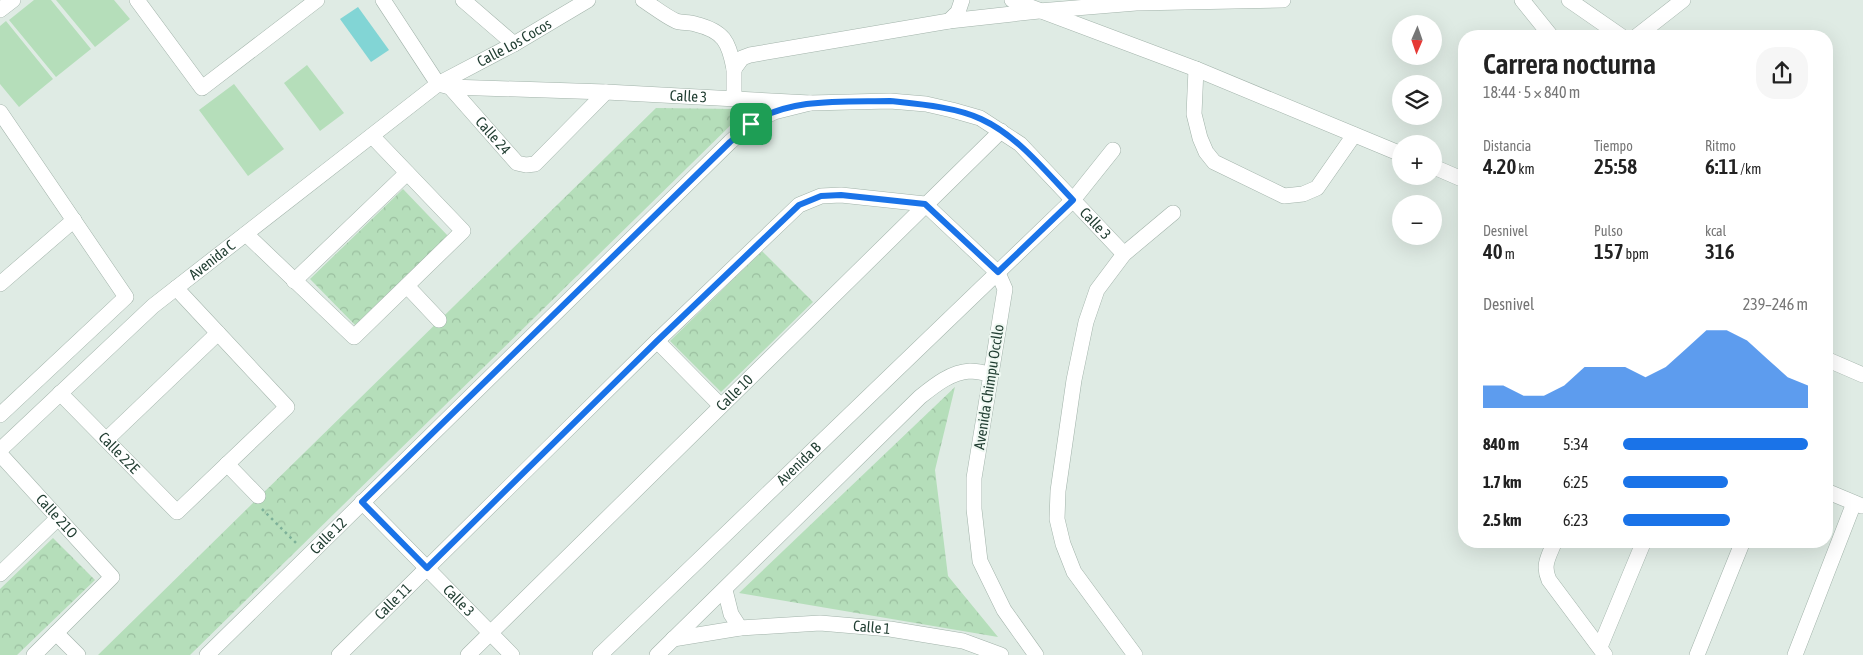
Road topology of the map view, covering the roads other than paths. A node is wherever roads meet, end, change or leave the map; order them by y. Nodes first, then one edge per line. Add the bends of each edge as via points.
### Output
1 (13, 0) edge
2 (137, 0) edge
3 (317, 0) edge
4 (383, 0) edge
5 (463, 0) edge
6 (588, 0) edge
7 (643, 0) edge
8 (962, 0) edge
9 (1012, 0) edge
10 (1283, 0) edge
11 (1522, 0) edge
12 (1569, 0) edge
13 (1683, 0) edge
14 (1136, 2) edge
15 (1073, 4) edge
16 (0, 10) edge
17 (1039, 11) junction
18 (949, 21) junction
19 (1546, 30) edge
20 (1612, 30) edge
21 (1645, 30) edge
22 (514, 44) junction
23 (734, 69) junction
24 (1196, 69) junction
25 (444, 86) junction
26 (606, 92) junction
27 (740, 100) junction
28 (810, 103) junction
29 (0, 112) edge
30 (751, 124) junction
31 (1001, 131) junction
32 (5, 132) edge
33 (1354, 135) junction
34 (372, 136) junction
35 (1113, 150) dead end
36 (1392, 150) edge
37 (1442, 170) edge
38 (407, 173) junction
39 (1458, 176) edge
40 (1073, 200) junction
41 (925, 204) junction
42 (1173, 212) dead end
43 (74, 220) junction
44 (246, 234) junction
45 (1124, 254) junction
46 (998, 272) junction
47 (294, 281) junction
48 (0, 284) edge
49 (406, 286) junction
50 (176, 288) junction
51 (439, 320) dead end
52 (218, 333) junction
53 (657, 341) junction
54 (1833, 362) edge
55 (990, 374) junction
56 (1863, 375) edge
57 (60, 393) junction
58 (720, 405) junction
59 (0, 415) edge
60 (107, 439) junction
61 (0, 450) edge
62 (0, 454) edge
63 (227, 464) junction
64 (1833, 494) edge
65 (260, 502) road end
66 (362, 502) junction
67 (1859, 505) edge
68 (58, 518) junction
69 (1551, 548) edge
70 (1641, 548) edge
71 (1740, 548) edge
72 (427, 568) junction
73 (0, 574) edge
74 (725, 590) junction
75 (740, 628) junction
76 (56, 633) junction
77 (490, 633) junction
78 (673, 640) junction
79 (1602, 651) edge
80 (34, 655) edge
81 (78, 655) edge
82 (207, 655) edge
83 (339, 655) edge
84 (468, 655) edge
85 (512, 655) edge
86 (600, 655) edge
87 (657, 655) edge
88 (1002, 655) edge
89 (1036, 655) edge
90 (1135, 655) edge
91 (1697, 655) edge
92 (1795, 655) edge

1 - 16 street
2 - 3 street via 202,88
4 - 25 street, Calle 24
5 - 22 street
6 - 22 street, Calle Los Cocos
7 - 23 street via 677,22 712,30 725,40
8 - 18 street via 958,12
9 - 17 street
10 - 14 street
11 - 19 street
12 - 20 street
13 - 21 street
14 - 15 street
15 - 17 street
17 - 18 street
17 - 24 street
18 - 23 street via 750,55 742,58
22 - 25 street, Calle Los Cocos
23 - 27 street
24 - 33 street
24 - 33 street via 1194,114 1206,152 1214,162 1284,196 1303,194 1317,188
25 - 26 street, Calle 3
25 - 26 street, Calle 24 via 517,163 526,166 535,164
25 - 34 street, Avenida C
26 - 27 street, Calle 3
27 - 28 street, Calle 3
27 - 30 street
28 - 30 street, Calle 12 via 774,112
28 - 31 street, Calle 3 via 890,101 926,104 980,118
29 - 32 street
30 - 66 street, Calle 12
31 - 40 street, Calle 3 via 1020,144
31 - 41 street, Calle 10
32 - 43 street
33 - 36 street
34 - 38 street
34 - 44 street, Avenida C
35 - 40 street
37 - 39 street
38 - 47 street
38 - 49 street via 463,231
40 - 45 street, Calle 3
40 - 46 street
41 - 46 street
41 - 53 street, Calle 11 via 841,195 821,196 799,205
41 - 58 street, Calle 10
42 - 45 street
43 - 48 street
43 - 59 street via 126,297
44 - 47 street
44 - 50 street, Avenida C
45 - 90 street via 1098,290 1086,322 1058,491 1058,519 1074,572
46 - 55 street, Avenida Chimpu Occllo via 1005,290
46 - 86 street, Avenida B
47 - 49 street via 354,338
49 - 51 street
50 - 52 street
50 - 57 street, Avenida C
52 - 60 street
52 - 63 street via 287,407
53 - 58 street
53 - 72 street, Calle 11
54 - 56 street
55 - 74 street via 971,371 953,375 931,388
55 - 89 street, Avenida Chimpu Occllo via 974,478 980,561 1004,610
57 - 60 street, Calle 22E
57 - 61 street, Avenida C
58 - 77 street, Calle 10
60 - 63 street, Calle 22E via 177,512
62 - 68 street, Calle 21O
63 - 65 street
64 - 67 street
66 - 72 street, Calle 3
66 - 82 street, Calle 12
67 - 92 street
68 - 73 street
68 - 76 street, Calle 21O via 112,578
69 - 79 street via 1545,571 1549,580
70 - 79 street
71 - 91 street
72 - 77 street, Calle 3
72 - 83 street, Calle 11
74 - 75 street via 731,614
74 - 78 street
75 - 78 street, Calle 1
75 - 88 street, Calle 1 via 820,623 890,629 963,641
76 - 80 street
76 - 81 street
77 - 84 street, Calle 10
77 - 85 street, Calle 3
78 - 87 street

